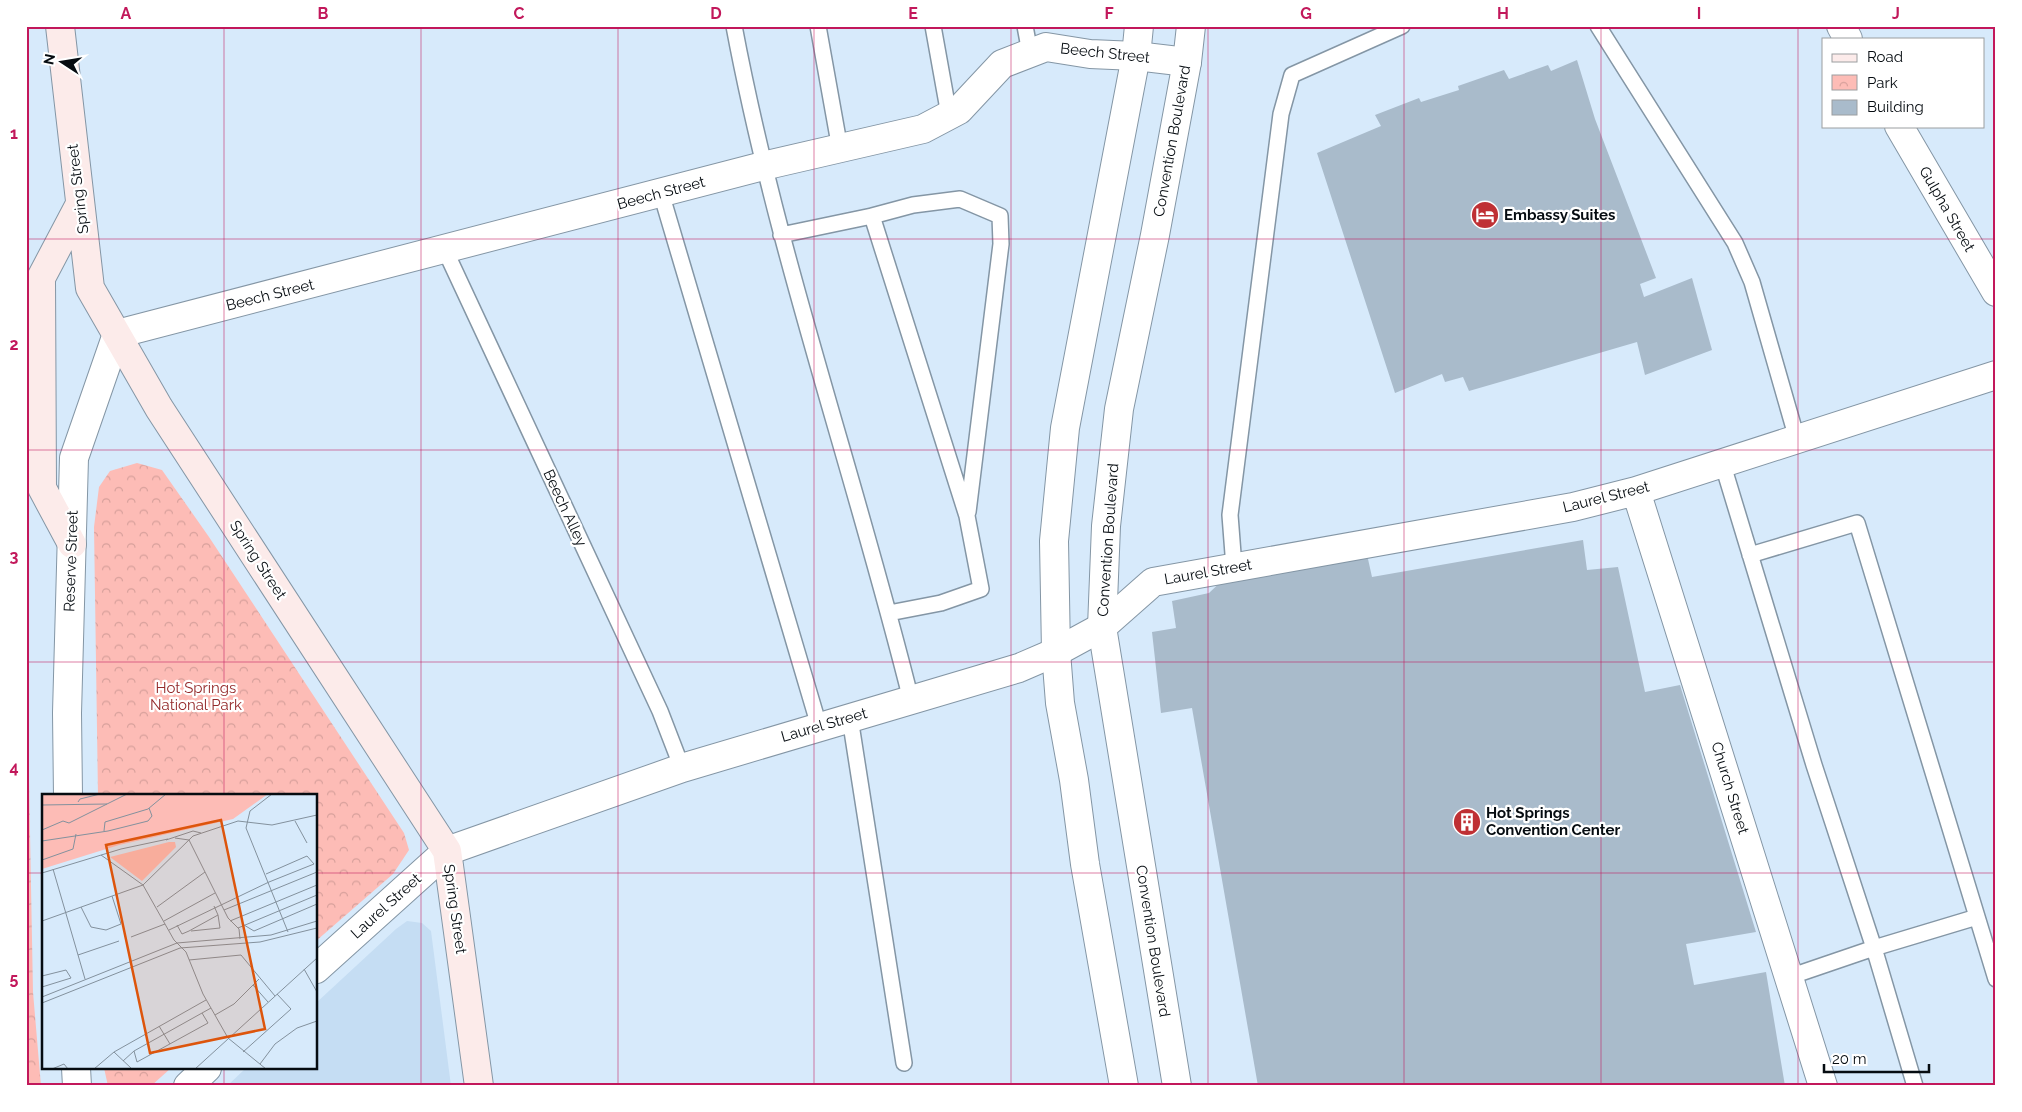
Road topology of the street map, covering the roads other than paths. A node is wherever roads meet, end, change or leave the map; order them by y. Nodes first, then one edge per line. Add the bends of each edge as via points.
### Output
1 (60, 26) edge
2 (734, 26) edge
3 (818, 26) edge
4 (933, 26) edge
5 (1025, 26) edge
6 (1139, 26) edge
7 (1191, 26) edge
8 (1402, 26) edge
9 (1598, 26) edge
10 (1841, 26) edge
11 (1847, 38) edge
12 (1030, 53) junction
13 (1136, 56) junction
14 (1187, 62) junction
15 (949, 115) junction
16 (1900, 128) edge
17 (840, 149) junction
18 (763, 166) junction
19 (661, 193) junction
20 (80, 204) junction
21 (872, 216) junction
22 (781, 235) junction
23 (445, 250) junction
24 (1996, 292) edge
25 (117, 334) junction
26 (1996, 374) edge
27 (1797, 439) junction
28 (1722, 462) junction
29 (1636, 491) junction
30 (967, 516) junction
31 (72, 544) junction
32 (1750, 555) junction
33 (1234, 567) junction
34 (889, 613) junction
35 (1102, 627) junction
36 (1056, 652) junction
37 (911, 700) junction
38 (850, 718) junction
39 (819, 726) junction
40 (682, 768) junction
41 (68, 794) edge
42 (447, 851) junction
43 (1977, 917) junction
44 (1874, 948) junction
45 (318, 967) edge
46 (1789, 977) junction
47 (1996, 979) edge
48 (904, 1063) dead end
49 (76, 1070) edge
50 (206, 1070) edge
51 (77, 1086) edge
52 (188, 1086) edge
53 (478, 1086) edge
54 (1124, 1086) edge
55 (1176, 1086) edge
56 (1823, 1086) edge
57 (1915, 1086) edge

1 - 20 main road, Spring Street
2 - 18 lane
3 - 17 lane
4 - 15 lane
5 - 12 lane
6 - 13 street
7 - 14 street, Convention Boulevard
8 - 33 lane via 1292,76 1280,114 1230,515
9 - 27 lane via 1735,243 1752,282
10 - 11 street
12 - 13 street, Beech Street via 1046,47 1090,54
12 - 15 street, Beech Street via 1002,64 960,110
13 - 14 street, Beech Street
13 - 36 street via 1065,428 1054,541
14 - 35 street, Convention Boulevard via 1156,235 1119,409 1106,526
15 - 17 street, Beech Street via 923,129
16 - 24 street, Gulpha Street
17 - 18 street, Beech Street
18 - 19 street, Beech Street
18 - 22 lane
19 - 23 street, Beech Street
19 - 39 lane
20 - 25 main road, Spring Street via 90,288
20 - 31 main road via 41,278 42,488
21 - 22 lane
21 - 30 lane
21 - 30 lane via 912,205 960,199 1000,216 1001,244
22 - 34 lane
23 - 25 street, Beech Street
23 - 40 lane, Beech Alley via 660,711
25 - 31 street, Reserve Street via 74,458
25 - 42 main road, Spring Street via 159,408
26 - 27 street, Laurel Street
27 - 28 street, Laurel Street
28 - 29 street, Laurel Street
28 - 32 lane
29 - 33 street, Laurel Street via 1573,507
29 - 46 street, Church Street
30 - 34 lane via 981,589
31 - 41 street, Reserve Street
32 - 43 lane via 1857,523
32 - 44 lane
33 - 35 street, Laurel Street via 1153,582
34 - 37 lane
35 - 36 street, Laurel Street
35 - 55 street, Convention Boulevard
36 - 37 street, Laurel Street via 1020,668
36 - 54 street via 1060,703 1085,864
37 - 38 street, Laurel Street
38 - 39 street, Laurel Street
38 - 48 lane
39 - 40 street, Laurel Street
40 - 42 street, Laurel Street
42 - 45 street, Laurel Street
42 - 53 main road, Spring Street
43 - 44 lane
43 - 47 lane
44 - 46 lane
44 - 57 lane
46 - 56 street, Church Street
49 - 51 street
50 - 52 street

